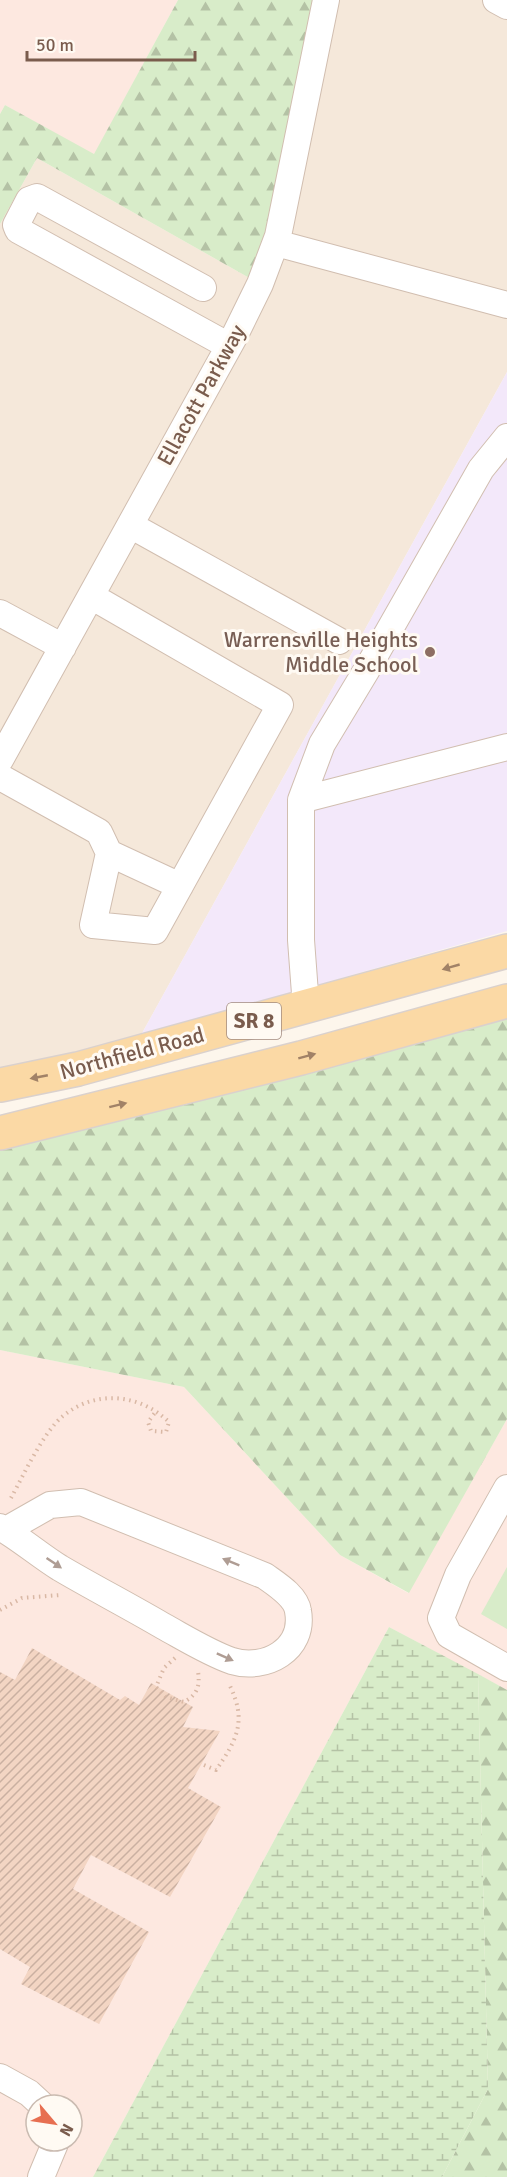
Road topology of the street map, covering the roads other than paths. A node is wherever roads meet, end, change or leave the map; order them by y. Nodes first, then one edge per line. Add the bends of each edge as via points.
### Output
1 (326, 0) edge
2 (495, 0) edge
3 (507, 6) edge
4 (276, 243) junction
5 (203, 288) dead end
6 (507, 305) edge
7 (229, 345) junction
8 (507, 437) edge
9 (130, 525) junction
10 (91, 596) junction
11 (0, 613) edge
12 (339, 641) dead end
13 (63, 647) junction
14 (507, 747) edge
15 (0, 760) edge
16 (0, 777) edge
17 (301, 800) junction
18 (109, 854) junction
19 (180, 885) junction
20 (507, 951) edge
21 (507, 1001) edge
22 (306, 1007) junction
23 (0, 1085) edge
24 (0, 1133) edge
25 (507, 1488) edge
26 (4, 1521) edge
27 (507, 1668) edge
28 (0, 2077) edge
29 (29, 2093) edge
30 (51, 2153) edge
31 (41, 2177) edge

1 - 4 street, Ellacott Parkway
2 - 3 street
4 - 6 street
4 - 7 street, Ellacott Parkway
5 - 7 street via 37,197 29,200 16,225 18,230
7 - 9 street, Ellacott Parkway
8 - 17 street via 481,470 322,744
9 - 10 street, Ellacott Parkway
9 - 12 street
10 - 13 street, Ellacott Parkway
10 - 19 street via 280,705
11 - 13 street
13 - 15 street, Ellacott Parkway
14 - 17 street
16 - 18 street via 99,832
17 - 22 street via 301,940
18 - 19 street
18 - 19 street via 93,926 155,931
20 -> 22 main road, Northfield Road / SR 8
24 -> 21 main road, Northfield Road / SR 8 via 301,1058
22 -> 23 main road, Northfield Road / SR 8 via 78,1069
25 - 27 street via 458,1575 441,1618 449,1635
26 -> 26 street via 59,1567 231,1661 252,1665 269,1661 288,1650 297,1630 298,1610 285,1590 265,1576 81,1502 50,1505
28 - 29 street
30 - 31 street

